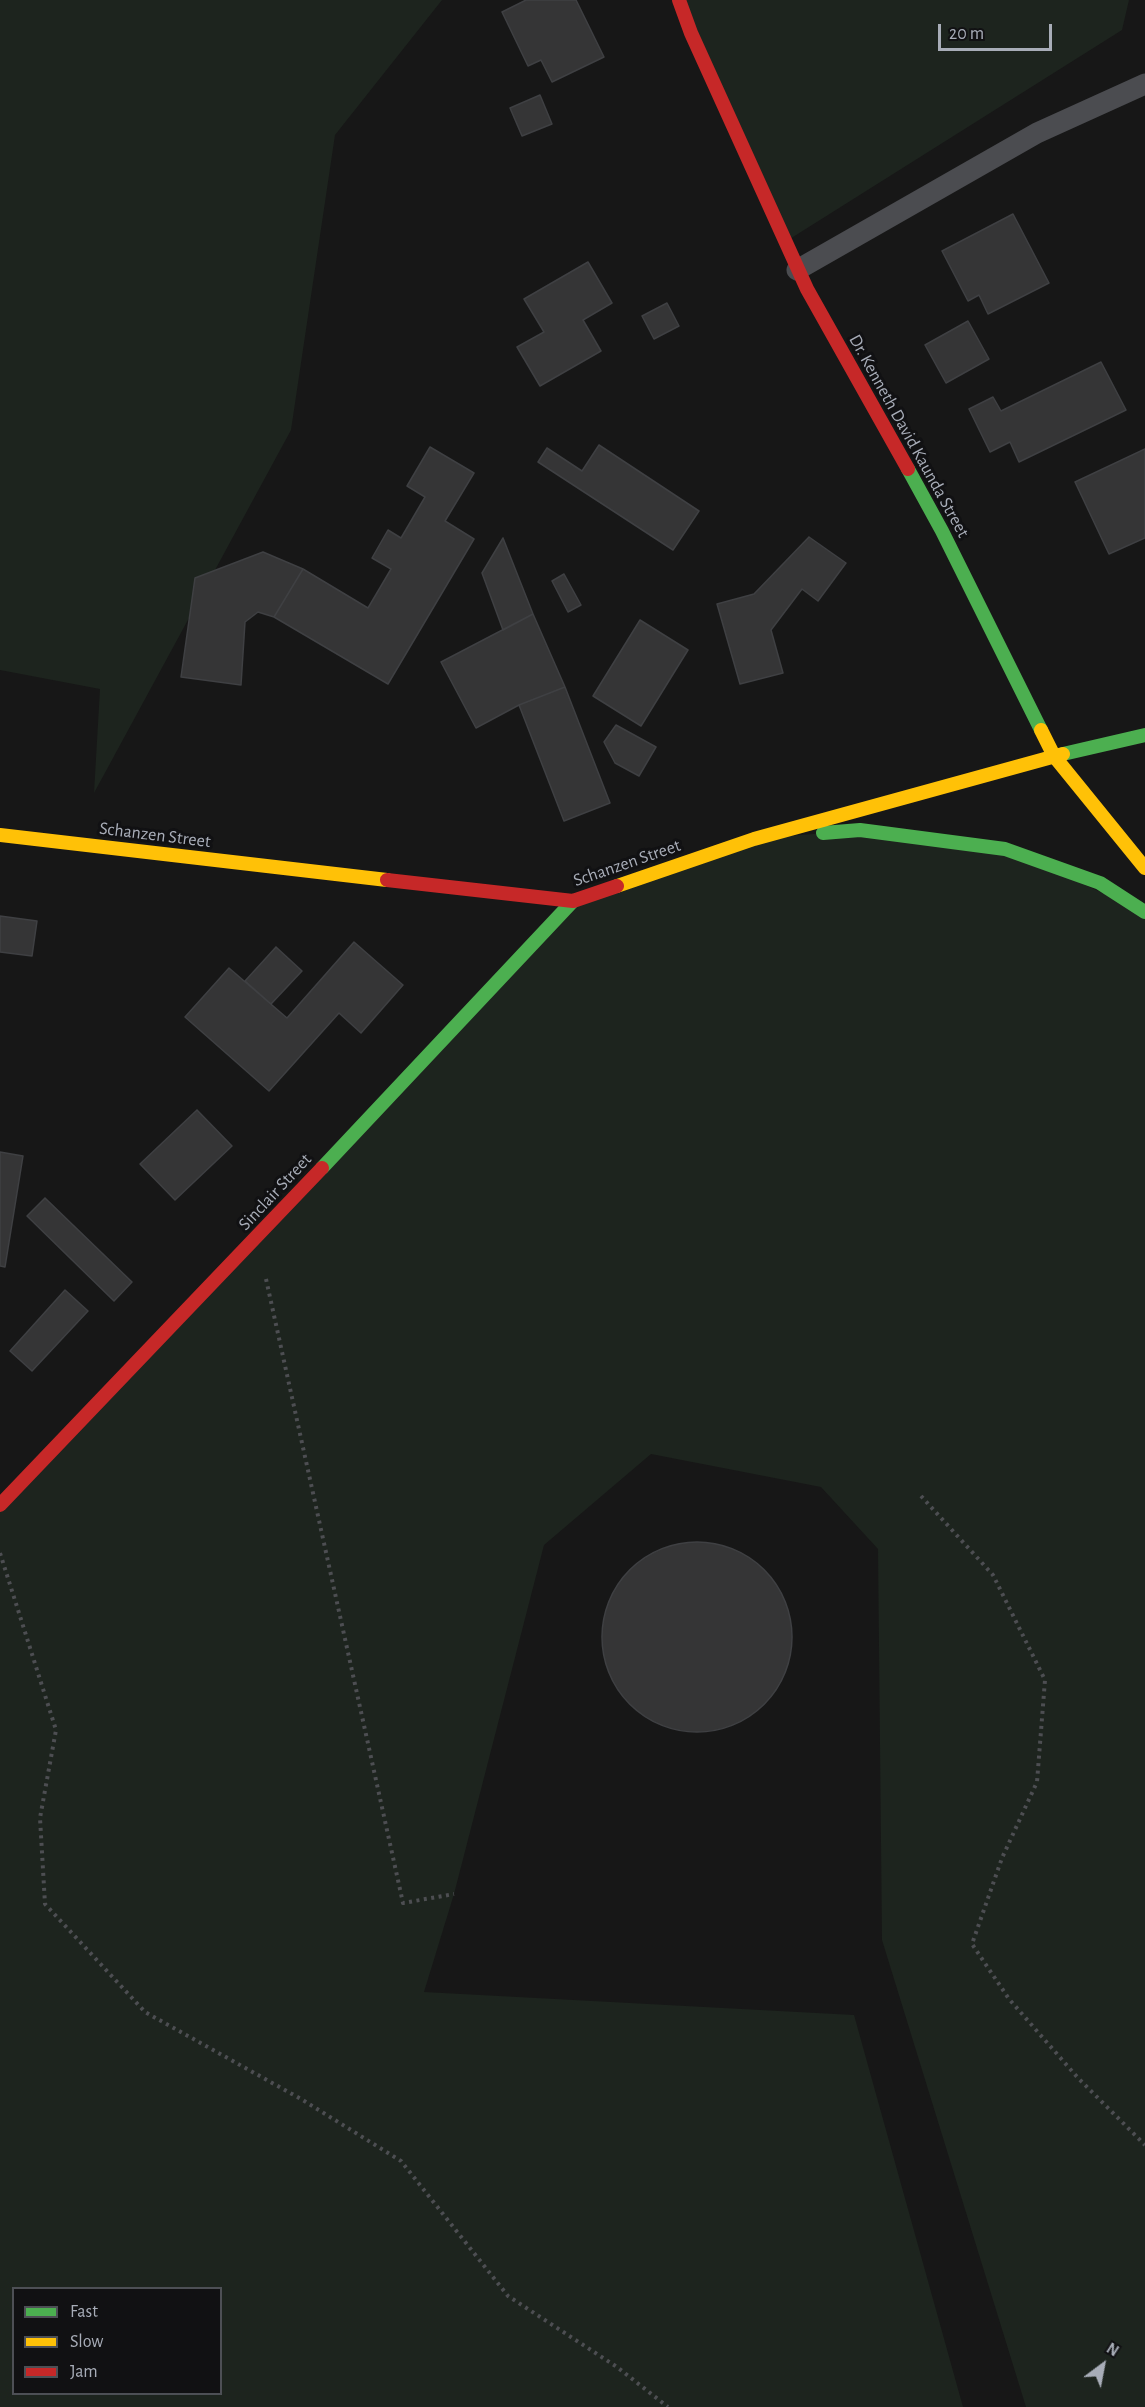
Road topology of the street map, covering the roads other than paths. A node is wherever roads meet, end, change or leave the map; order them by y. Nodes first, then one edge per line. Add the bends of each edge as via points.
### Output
1 (679, 0) edge
2 (1145, 84) edge
3 (797, 270) junction
4 (1145, 735) edge
5 (1054, 756) junction
6 (0, 835) edge
7 (754, 839) junction
8 (1145, 868) edge
9 (573, 900) junction
10 (1145, 912) edge
11 (0, 1505) edge

1 - 3 street, Dr. Kenneth David Kaunda Street
2 - 3 lane via 1037,133
3 - 5 street, Dr. Kenneth David Kaunda Street via 942,531
4 - 5 street, Schanzen Street
5 - 7 street, Schanzen Street
5 - 8 street, Dr. Kenneth David Kaunda Street
6 - 9 street, Schanzen Street
7 - 9 street, Schanzen Street
7 - 10 street via 860,830 1005,849 1100,884
9 - 11 street, Sinclair Street

